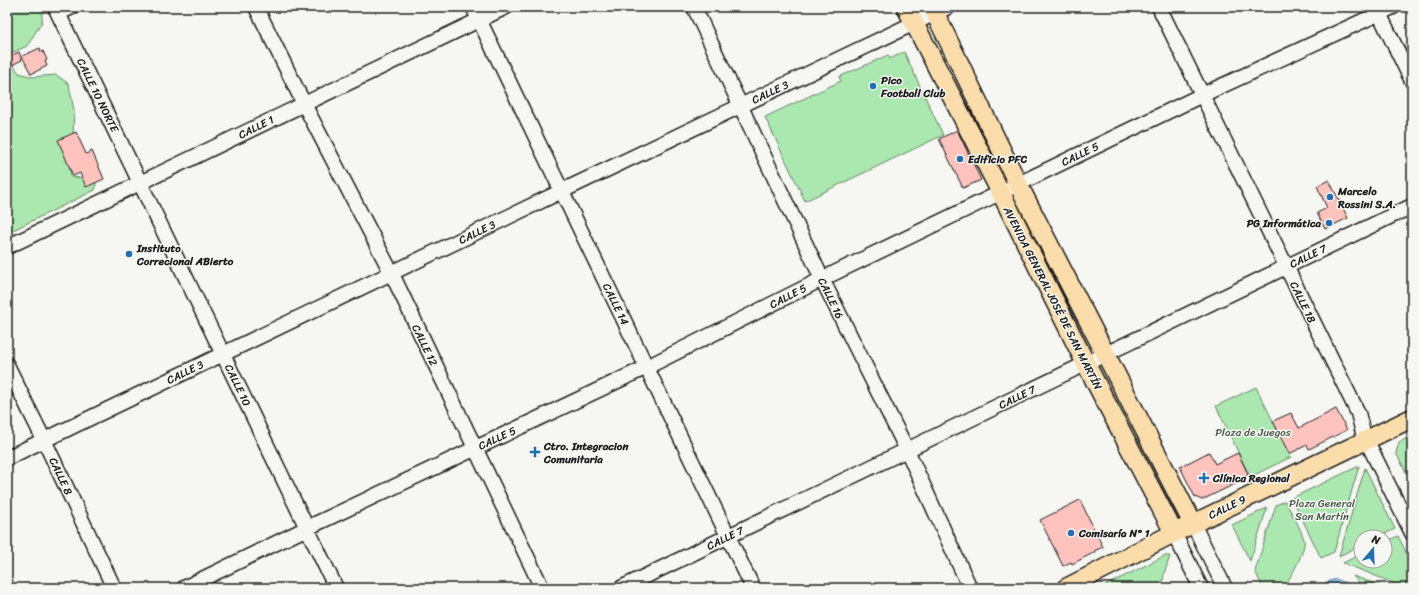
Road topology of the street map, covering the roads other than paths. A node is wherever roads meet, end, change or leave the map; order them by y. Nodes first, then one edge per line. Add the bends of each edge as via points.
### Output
1 (72, 7) edge
2 (256, 7) edge
3 (506, 7) edge
4 (694, 7) edge
5 (906, 7) edge
6 (1159, 7) edge
7 (1393, 7) edge
8 (939, 9) edge
9 (57, 10) edge
10 (1378, 10) edge
11 (476, 13) edge
12 (914, 24) junction
13 (1412, 80) edge
14 (1202, 95) junction
15 (304, 104) junction
16 (740, 106) junction
17 (140, 183) junction
18 (1018, 184) junction
19 (562, 191) junction
20 (1001, 193) junction
21 (1412, 206) edge
22 (7, 247) edge
23 (1286, 267) junction
24 (392, 274) junction
25 (822, 279) junction
26 (223, 354) junction
27 (1106, 354) junction
28 (1086, 364) junction
29 (7, 365) edge
30 (647, 367) junction
31 (1412, 418) edge
32 (44, 440) junction
33 (1366, 440) junction
34 (475, 448) junction
35 (907, 450) junction
36 (7, 458) edge
37 (1193, 524) junction
38 (307, 528) junction
39 (1174, 533) junction
40 (1412, 533) edge
41 (728, 536) junction
42 (114, 588) edge
43 (184, 588) edge
44 (336, 588) edge
45 (542, 588) edge
46 (621, 588) edge
47 (753, 588) edge
48 (970, 588) edge
49 (1066, 588) edge
50 (1201, 588) edge
51 (1225, 588) edge

1 - 9 street
2 - 15 street, CALLE 12
3 - 11 street, CALLE 1
4 - 16 street, CALLE 16
5 - 12 main road, AVENIDA GENERAL JOSÉ DE SAN MARTÍN
6 - 14 street, CALLE 18
7 - 10 street, CALLE 5
8 - 12 street, CALLE 3
8 - 18 main road, AVENIDA GENERAL JOSÉ DE SAN MARTÍN
9 - 17 street, CALLE 10 NORTE
10 - 13 street
10 - 14 street, CALLE 5
11 - 15 street, CALLE 1
11 - 19 street, CALLE 14
12 - 16 street, CALLE 3
12 - 20 main road, AVENIDA GENERAL JOSÉ DE SAN MARTÍN
14 - 18 street, CALLE 5
14 - 23 street, CALLE 18
15 - 17 street, CALLE 1
15 - 24 street, CALLE 12
16 - 19 street, CALLE 3
16 - 25 street, CALLE 16
17 - 22 street, CALLE 1
17 - 26 street, CALLE 10
18 - 20 street, CALLE 5
18 - 27 main road, AVENIDA GENERAL JOSÉ DE SAN MARTÍN
19 - 24 street, CALLE 3
19 - 30 street, CALLE 14
20 - 25 street, CALLE 5
20 - 28 main road, AVENIDA GENERAL JOSÉ DE SAN MARTÍN
21 - 23 street, CALLE 7
23 - 27 street, CALLE 7
23 - 33 street, CALLE 18 via 1358,413
24 - 26 street, CALLE 3
24 - 34 street, CALLE 12
25 - 30 street, CALLE 5
25 - 35 street, CALLE 16
26 - 32 street, CALLE 3
26 - 38 street, CALLE 10
27 - 28 street, CALLE 7
27 - 37 main road, AVENIDA GENERAL JOSÉ DE SAN MARTÍN
28 - 35 street, CALLE 7
28 - 39 main road, AVENIDA GENERAL JOSÉ DE SAN MARTÍN
29 - 32 street, CALLE 8
30 - 34 street, CALLE 5
30 - 41 street, CALLE 14
31 - 33 main road, CALLE 9
32 - 36 street, CALLE 3
32 - 42 street, CALLE 8
33 - 37 main road, CALLE 9
33 - 40 street, CALLE 18
34 - 38 street, CALLE 5
34 - 45 street, CALLE 12
35 - 41 street, CALLE 7
35 - 48 street, CALLE 16
37 - 39 main road, CALLE 9
37 - 51 street, AVENIDA GENERAL JOSÉ DE SAN MARTÍN
38 - 43 street, CALLE 5
38 - 44 street, CALLE 10
39 - 49 main road, CALLE 9
39 - 50 street, AVENIDA GENERAL JOSÉ DE SAN MARTÍN
41 - 46 street, CALLE 7
41 - 47 street, CALLE 14

